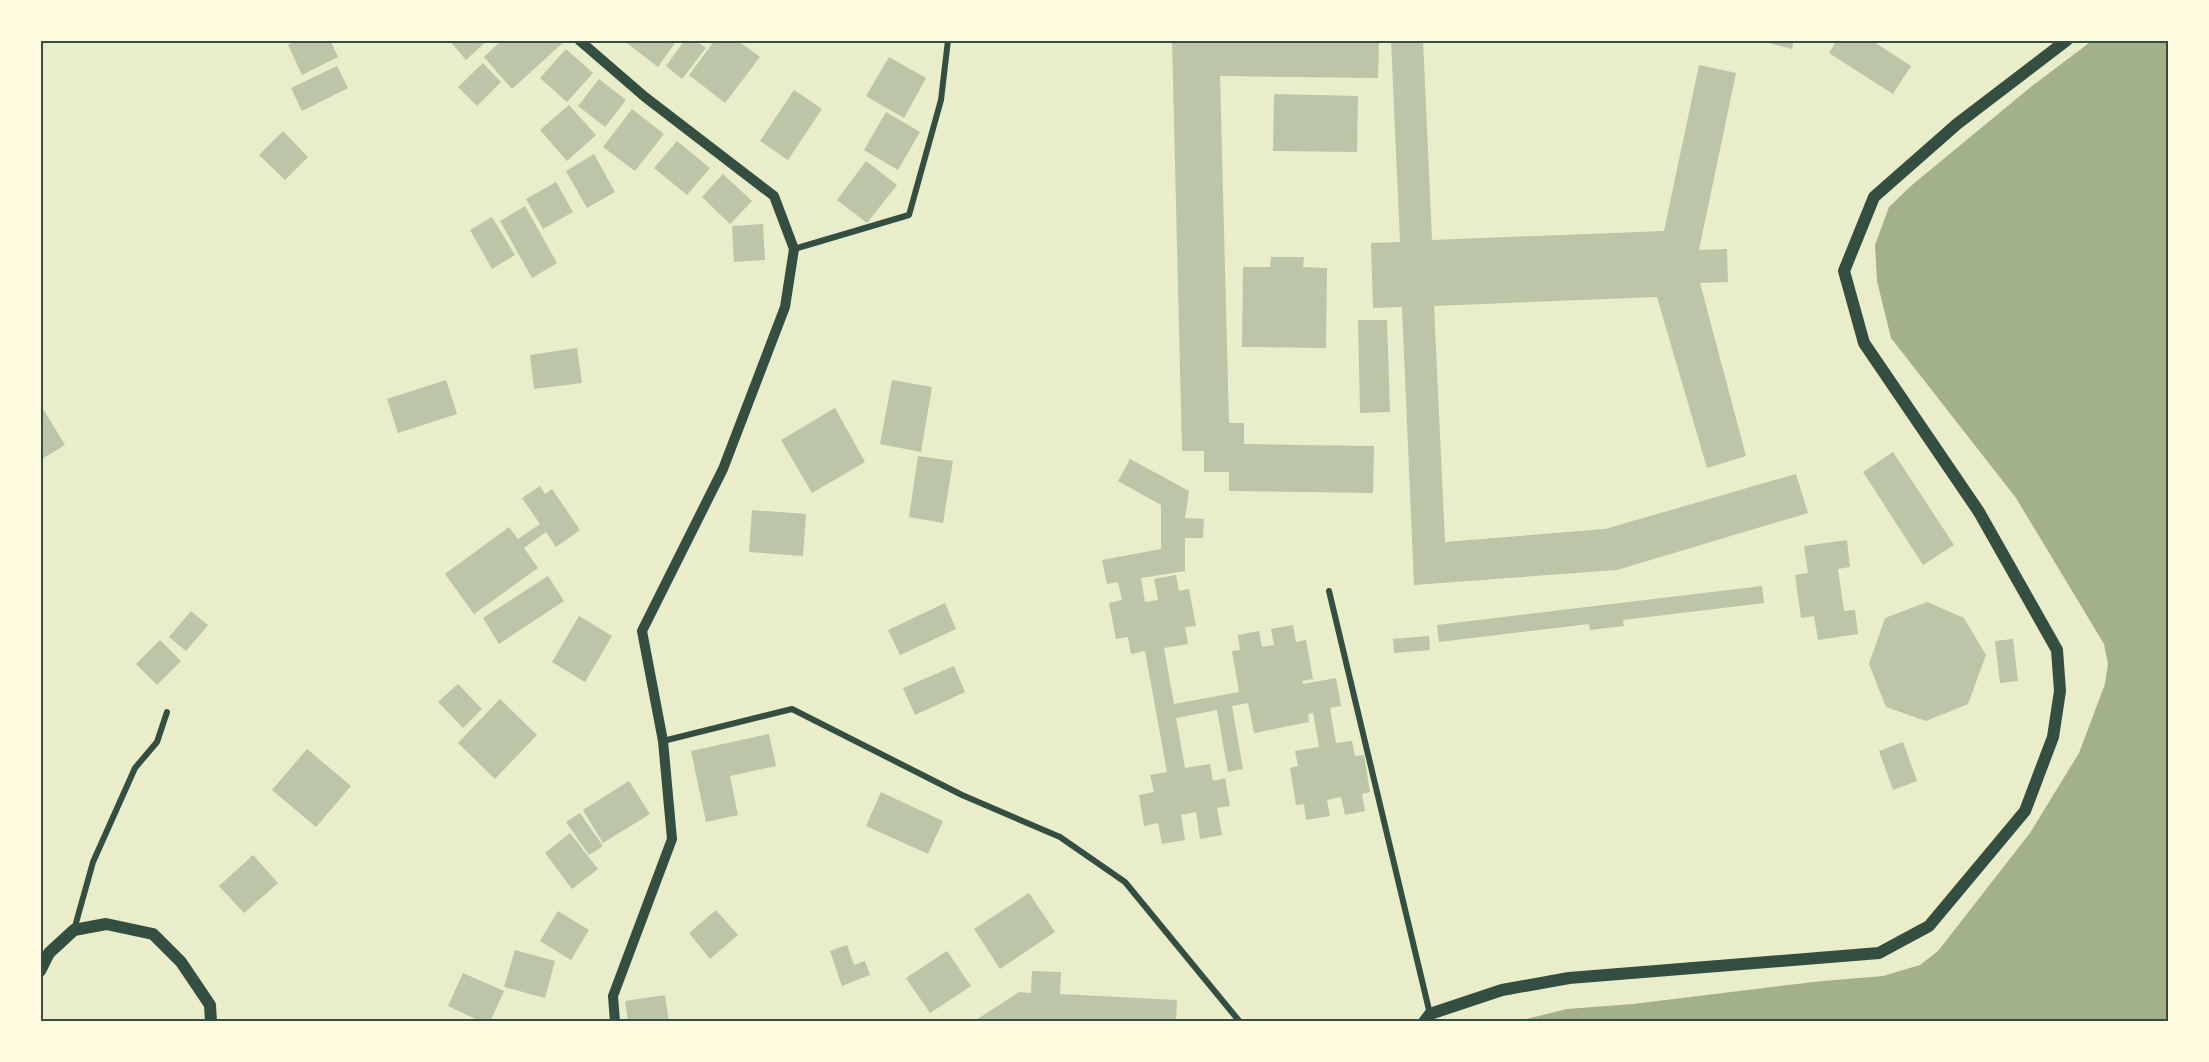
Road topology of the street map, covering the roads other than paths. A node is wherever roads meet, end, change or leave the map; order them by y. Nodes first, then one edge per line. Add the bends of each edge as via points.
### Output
1 (579, 40) edge
2 (948, 40) edge
3 (2067, 40) edge
4 (794, 249) junction
5 (1329, 591) dead end
6 (167, 712) dead end
7 (663, 741) junction
8 (74, 930) junction
9 (40, 971) edge
10 (1427, 1018) edge
11 (211, 1022) edge
12 (615, 1022) edge
13 (1240, 1022) edge

1 - 4 street via 645,97 774,196
2 - 4 street via 941,100 909,215
3 - 10 main road via 1958,124 1874,197 1844,271 1864,343 1979,512 2057,650 2060,691 2053,737 2025,811 1929,926 1879,952 1569,978 1502,990
4 - 7 street via 785,307 723,469 642,631
5 - 10 street
6 - 8 street via 157,742 135,768 93,862
7 - 12 street via 672,839 613,996
7 - 13 street via 792,709 962,795 1060,837 1125,882
8 - 9 main road via 49,953
8 - 11 main road via 106,924 153,934 181,963 210,1005

